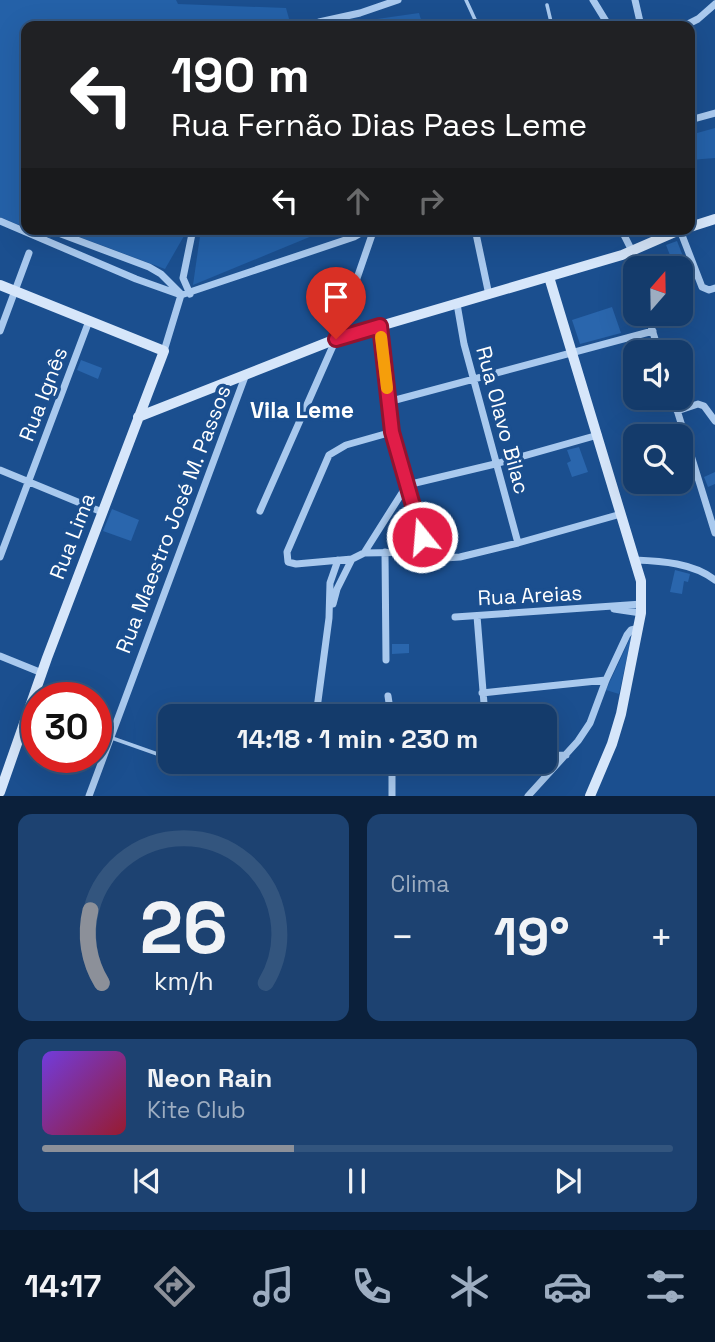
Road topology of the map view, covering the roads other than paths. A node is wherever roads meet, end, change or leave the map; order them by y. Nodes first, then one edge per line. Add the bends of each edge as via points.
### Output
1 (398, 0) edge
2 (466, 0) edge
3 (593, 0) edge
4 (635, 0) edge
5 (715, 4) edge
6 (547, 5) dead end
7 (323, 21) edge
8 (476, 21) edge
9 (551, 21) edge
10 (606, 21) edge
11 (640, 21) edge
12 (694, 21) edge
13 (715, 113) edge
14 (695, 119) edge
15 (715, 219) edge
16 (0, 221) edge
17 (695, 225) edge
18 (21, 230) edge
19 (33, 235) edge
20 (64, 235) edge
21 (192, 235) edge
22 (358, 235) edge
23 (372, 235) edge
24 (476, 235) edge
25 (624, 235) edge
26 (670, 235) edge
27 (683, 235) edge
28 (631, 252) junction
29 (29, 253) dead end
30 (632, 256) edge
31 (549, 277) junction
32 (0, 285) edge
33 (715, 288) edge
34 (15, 290) junction
35 (186, 294) junction
36 (489, 295) junction
37 (457, 304) junction
38 (89, 321) junction
39 (380, 326) junction
40 (652, 326) edge
41 (0, 331) edge
42 (653, 331) junction
43 (336, 339) junction
44 (656, 340) edge
45 (164, 351) junction
46 (573, 353) junction
47 (247, 373) junction
48 (474, 379) junction
49 (388, 402) junction
50 (677, 411) joint
51 (138, 417) junction
52 (715, 421) edge
53 (392, 432) junction
54 (597, 435) junction
55 (495, 464) junction
56 (0, 470) edge
57 (29, 482) junction
58 (407, 485) junction
59 (260, 511) dead end
60 (102, 512) junction
61 (621, 514) junction
62 (715, 534) edge
63 (518, 544) junction
64 (385, 552) junction
65 (423, 552) junction
66 (364, 553) junction
67 (0, 557) edge
68 (352, 559) junction
69 (338, 560) junction
70 (635, 560) junction
71 (715, 580) edge
72 (642, 608) junction
73 (477, 616) junction
74 (455, 617) dead end
75 (329, 618) junction
76 (639, 628) junction
77 (0, 656) edge
78 (386, 660) dead end
79 (42, 673) junction
80 (606, 680) junction
81 (40, 682) edge
82 (482, 693) junction
83 (388, 696) dead end
84 (318, 704) edge
85 (389, 704) edge
86 (483, 704) edge
87 (112, 732) edge
88 (112, 738) edge
89 (21, 739) edge
90 (158, 754) edge
91 (557, 755) edge
92 (566, 755) junction
93 (97, 773) edge
94 (392, 774) edge
95 (0, 792) edge
96 (89, 796) edge
97 (392, 796) edge
98 (528, 796) edge
99 (590, 796) edge

1 - 7 street
2 - 8 lane
3 - 10 street
4 - 11 street
5 - 12 street
6 - 9 lane
13 - 14 street
15 - 17 main road
16 - 18 street
19 - 35 street via 136,279
20 - 35 street via 149,267
21 - 35 street via 183,278
22 - 35 street
23 - 43 street
24 - 36 street
25 - 28 street
26 - 28 main road
27 - 33 street via 702,287
28 - 30 street
28 - 31 main road
29 - 34 street
31 - 36 main road
31 - 46 main road
32 - 34 main road
34 - 38 main road
34 - 41 street
35 - 45 street, Rua Lima
36 - 37 main road
37 - 39 main road
37 - 48 street, Rua Olavo Bilac
38 - 45 main road
38 - 57 street, Rua Ignês
39 - 43 main road
39 - 49 street
40 - 42 street
42 - 44 street
42 - 46 street
43 - 47 main road
43 - 59 street
45 - 51 main road, Rua Lima
46 - 48 street
46 - 54 main road
47 - 51 main road
47 - 87 street, Rua Maestro José M. Passos
48 - 49 street
48 - 55 street, Rua Olavo Bilac
49 - 53 street
50 - 52 street via 698,404
50 - 62 street
51 - 60 main road, Rua Lima
53 - 58 street
53 - 69 street via 346,445 329,455 286,557 292,564
54 - 55 street
54 - 61 main road
55 - 58 street
55 - 63 street, Rua Olavo Bilac
56 - 57 street
57 - 60 street
57 - 67 street, Rua Ignês
58 - 65 street
58 - 66 street
60 - 79 main road, Rua Lima
61 - 63 street
61 - 70 main road
63 - 65 street via 460,557
64 - 65 street
64 - 66 street
64 - 78 street
66 - 68 street
68 - 69 street
68 - 75 street
69 - 75 street via 330,583
70 - 71 street via 676,563
70 - 72 main road
72 - 73 street, Rua Areias
72 - 76 main road
73 - 74 street, Rua Areias
73 - 82 street
75 - 84 street
76 - 80 street via 627,635
76 - 99 main road via 621,714
77 - 79 street
79 - 81 main road, Rua Lima
80 - 82 street
80 - 92 street via 590,723
82 - 86 street
83 - 85 street
88 - 90 lane
89 - 95 main road, Rua Lima
91 - 92 street
92 - 98 street
93 - 96 street, Rua Maestro José M. Passos
94 - 97 street

